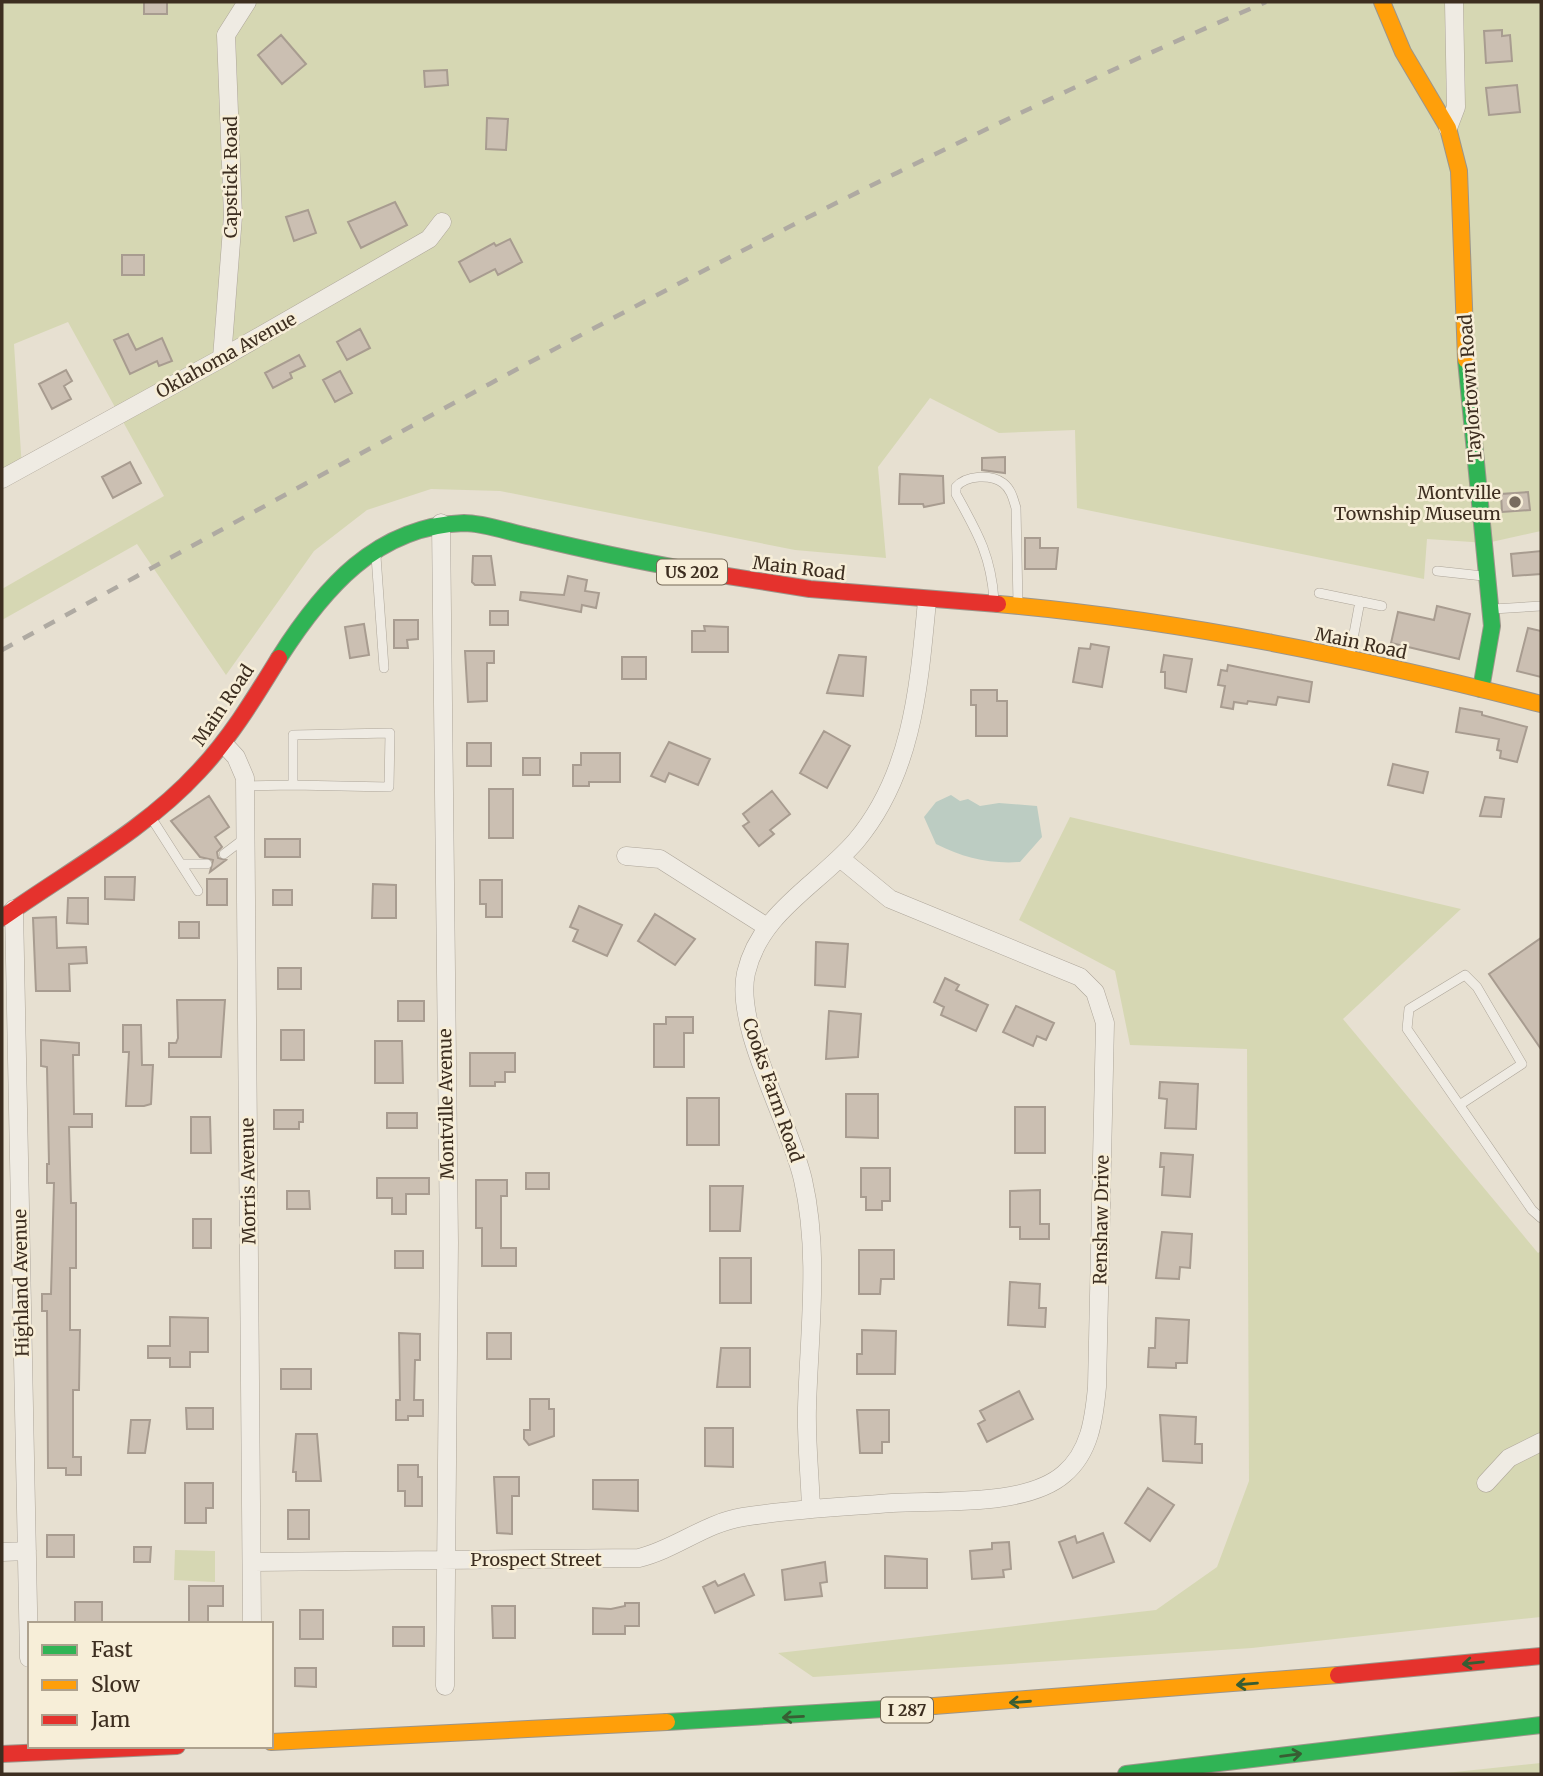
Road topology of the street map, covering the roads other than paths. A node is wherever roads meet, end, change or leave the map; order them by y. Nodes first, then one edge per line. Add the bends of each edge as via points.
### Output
1 (247, 2) edge
2 (1382, 2) edge
3 (1454, 2) edge
4 (1448, 128) junction
5 (442, 222) dead end
6 (222, 358) junction
7 (2, 479) edge
8 (440, 523) junction
9 (375, 547) junction
10 (1437, 571) dead end
11 (1488, 577) junction
12 (1319, 593) dead end
13 (927, 601) junction
14 (1360, 601) junction
15 (994, 605) junction
16 (1382, 606) dead end
17 (1541, 606) edge
18 (1018, 607) junction
19 (1491, 609) junction
20 (1349, 660) junction
21 (384, 668) dead end
22 (1482, 689) junction
23 (1541, 704) edge
24 (224, 744) junction
25 (293, 785) junction
26 (245, 786) junction
27 (149, 814) junction
28 (245, 838) junction
29 (224, 854) dead end
30 (626, 856) dead end
31 (840, 858) junction
32 (182, 864) junction
33 (207, 864) dead end
34 (198, 891) dead end
35 (8, 913) edge
36 (768, 928) junction
37 (1461, 1104) junction
38 (1541, 1218) edge
39 (1541, 1442) edge
40 (1486, 1483) dead end
41 (811, 1508) junction
42 (27, 1551) junction
43 (2, 1552) edge
44 (447, 1559) junction
45 (252, 1562) junction
46 (28, 1622) edge
47 (252, 1622) edge
48 (1541, 1656) edge
49 (445, 1686) dead end
50 (1541, 1726) edge
51 (273, 1742) edge
52 (133, 1748) edge
53 (2, 1754) edge
54 (1126, 1774) edge

1 - 6 street, Capstick Road via 226,35 233,216
2 - 4 main road, Taylortown Road via 1404,52
3 - 4 street, Taylortown Road via 1456,107
4 - 11 main road, Taylortown Road via 1459,171 1466,372
5 - 6 street, Oklahoma Avenue via 429,239
6 - 7 street, Oklahoma Avenue
8 - 9 main road, Main Road / US 202 via 405,531
8 - 13 main road, Main Road / US 202 via 466,523 672,569
8 - 44 street, Montville Avenue via 449,1242
9 - 21 lane
9 - 24 main road, Main Road / US 202 via 332,585 304,619
10 - 11 lane
11 - 19 main road, Taylortown Road
12 - 14 lane
13 - 15 main road, Main Road / US 202
13 - 31 street, Cooks Farm Road via 919,687 900,763 869,822
14 - 16 lane
14 - 20 lane
15 - 18 main road, Main Road / US 202
15 - 18 lane via 992,569 983,542 956,494 956,487 967,479 1002,482 1012,493
17 - 19 lane
18 - 20 main road, Main Road / US 202 via 1068,611
19 - 22 main road, Taylortown Road
20 - 22 main road, Main Road / US 202
22 - 23 main road, Main Road / US 202
24 - 26 street, Morris Avenue via 236,757
24 - 27 main road, Main Road / US 202
25 - 25 lane via 293,735 390,733 389,787
25 - 26 lane
26 - 28 street, Morris Avenue
27 - 32 lane
27 - 35 main road, Main Road / US 202
28 - 29 lane
28 - 45 street, Morris Avenue
30 - 36 street via 660,859
31 - 36 street, Cooks Farm Road
31 - 41 street, Renshaw Drive via 890,899 1080,976 1100,1002 1105,1023 1097,1387 1095,1416 1079,1457 1065,1474 1047,1485 992,1498
32 - 33 lane
32 - 34 lane
35 - 42 street, Highland Avenue
36 - 41 street, Cooks Farm Road via 747,971 744,1003 751,1035 796,1151 809,1216
37 - 37 lane via 1408,1029 1409,1009 1465,975 1477,987 1522,1064
37 - 38 lane
39 - 40 street via 1509,1458
41 - 44 street, Prospect Street via 728,1520 639,1558
42 - 43 street
42 - 46 street, Highland Avenue
44 - 45 street, Prospect Street
44 - 49 street, Montville Avenue
45 - 47 street, Morris Avenue
48 -> 51 main road, I 287 via 920,1709
54 -> 50 main road
52 - 53 main road

